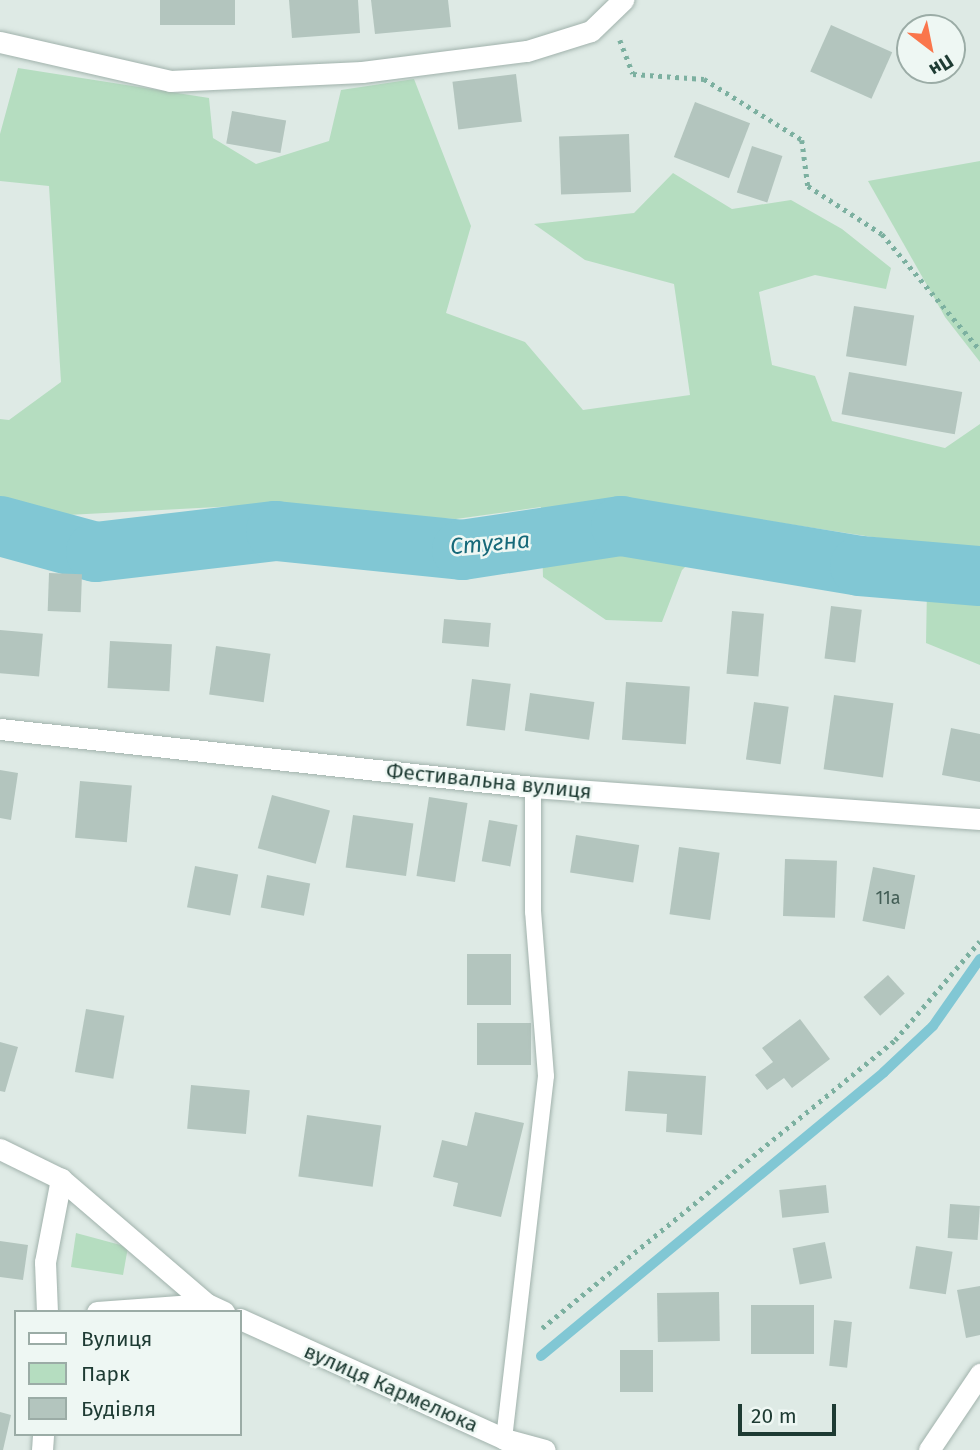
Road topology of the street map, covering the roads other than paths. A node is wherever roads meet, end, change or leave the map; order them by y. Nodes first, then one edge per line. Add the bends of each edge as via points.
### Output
1 (618, 6) edge
2 (0, 42) edge
3 (0, 729) edge
4 (533, 788) junction
5 (980, 818) edge
6 (0, 1149) edge
7 (61, 1179) junction
8 (216, 1308) edge
9 (47, 1310) edge
10 (156, 1310) edge
11 (242, 1320) edge
12 (980, 1374) edge
13 (504, 1439) junction
14 (545, 1450) edge
15 (929, 1450) edge

1 - 2 street via 591,31 527,51 362,72 170,81
3 - 4 street, Фестивальна вулиця
4 - 5 street, Фестивальна вулиця
4 - 13 lane via 533,912 546,1076
6 - 7 street
7 - 8 street
7 - 9 street via 45,1262
8 - 10 street
11 - 13 street, вулиця Кармелюка
12 - 15 street
13 - 14 street, вулиця Кармелюка

